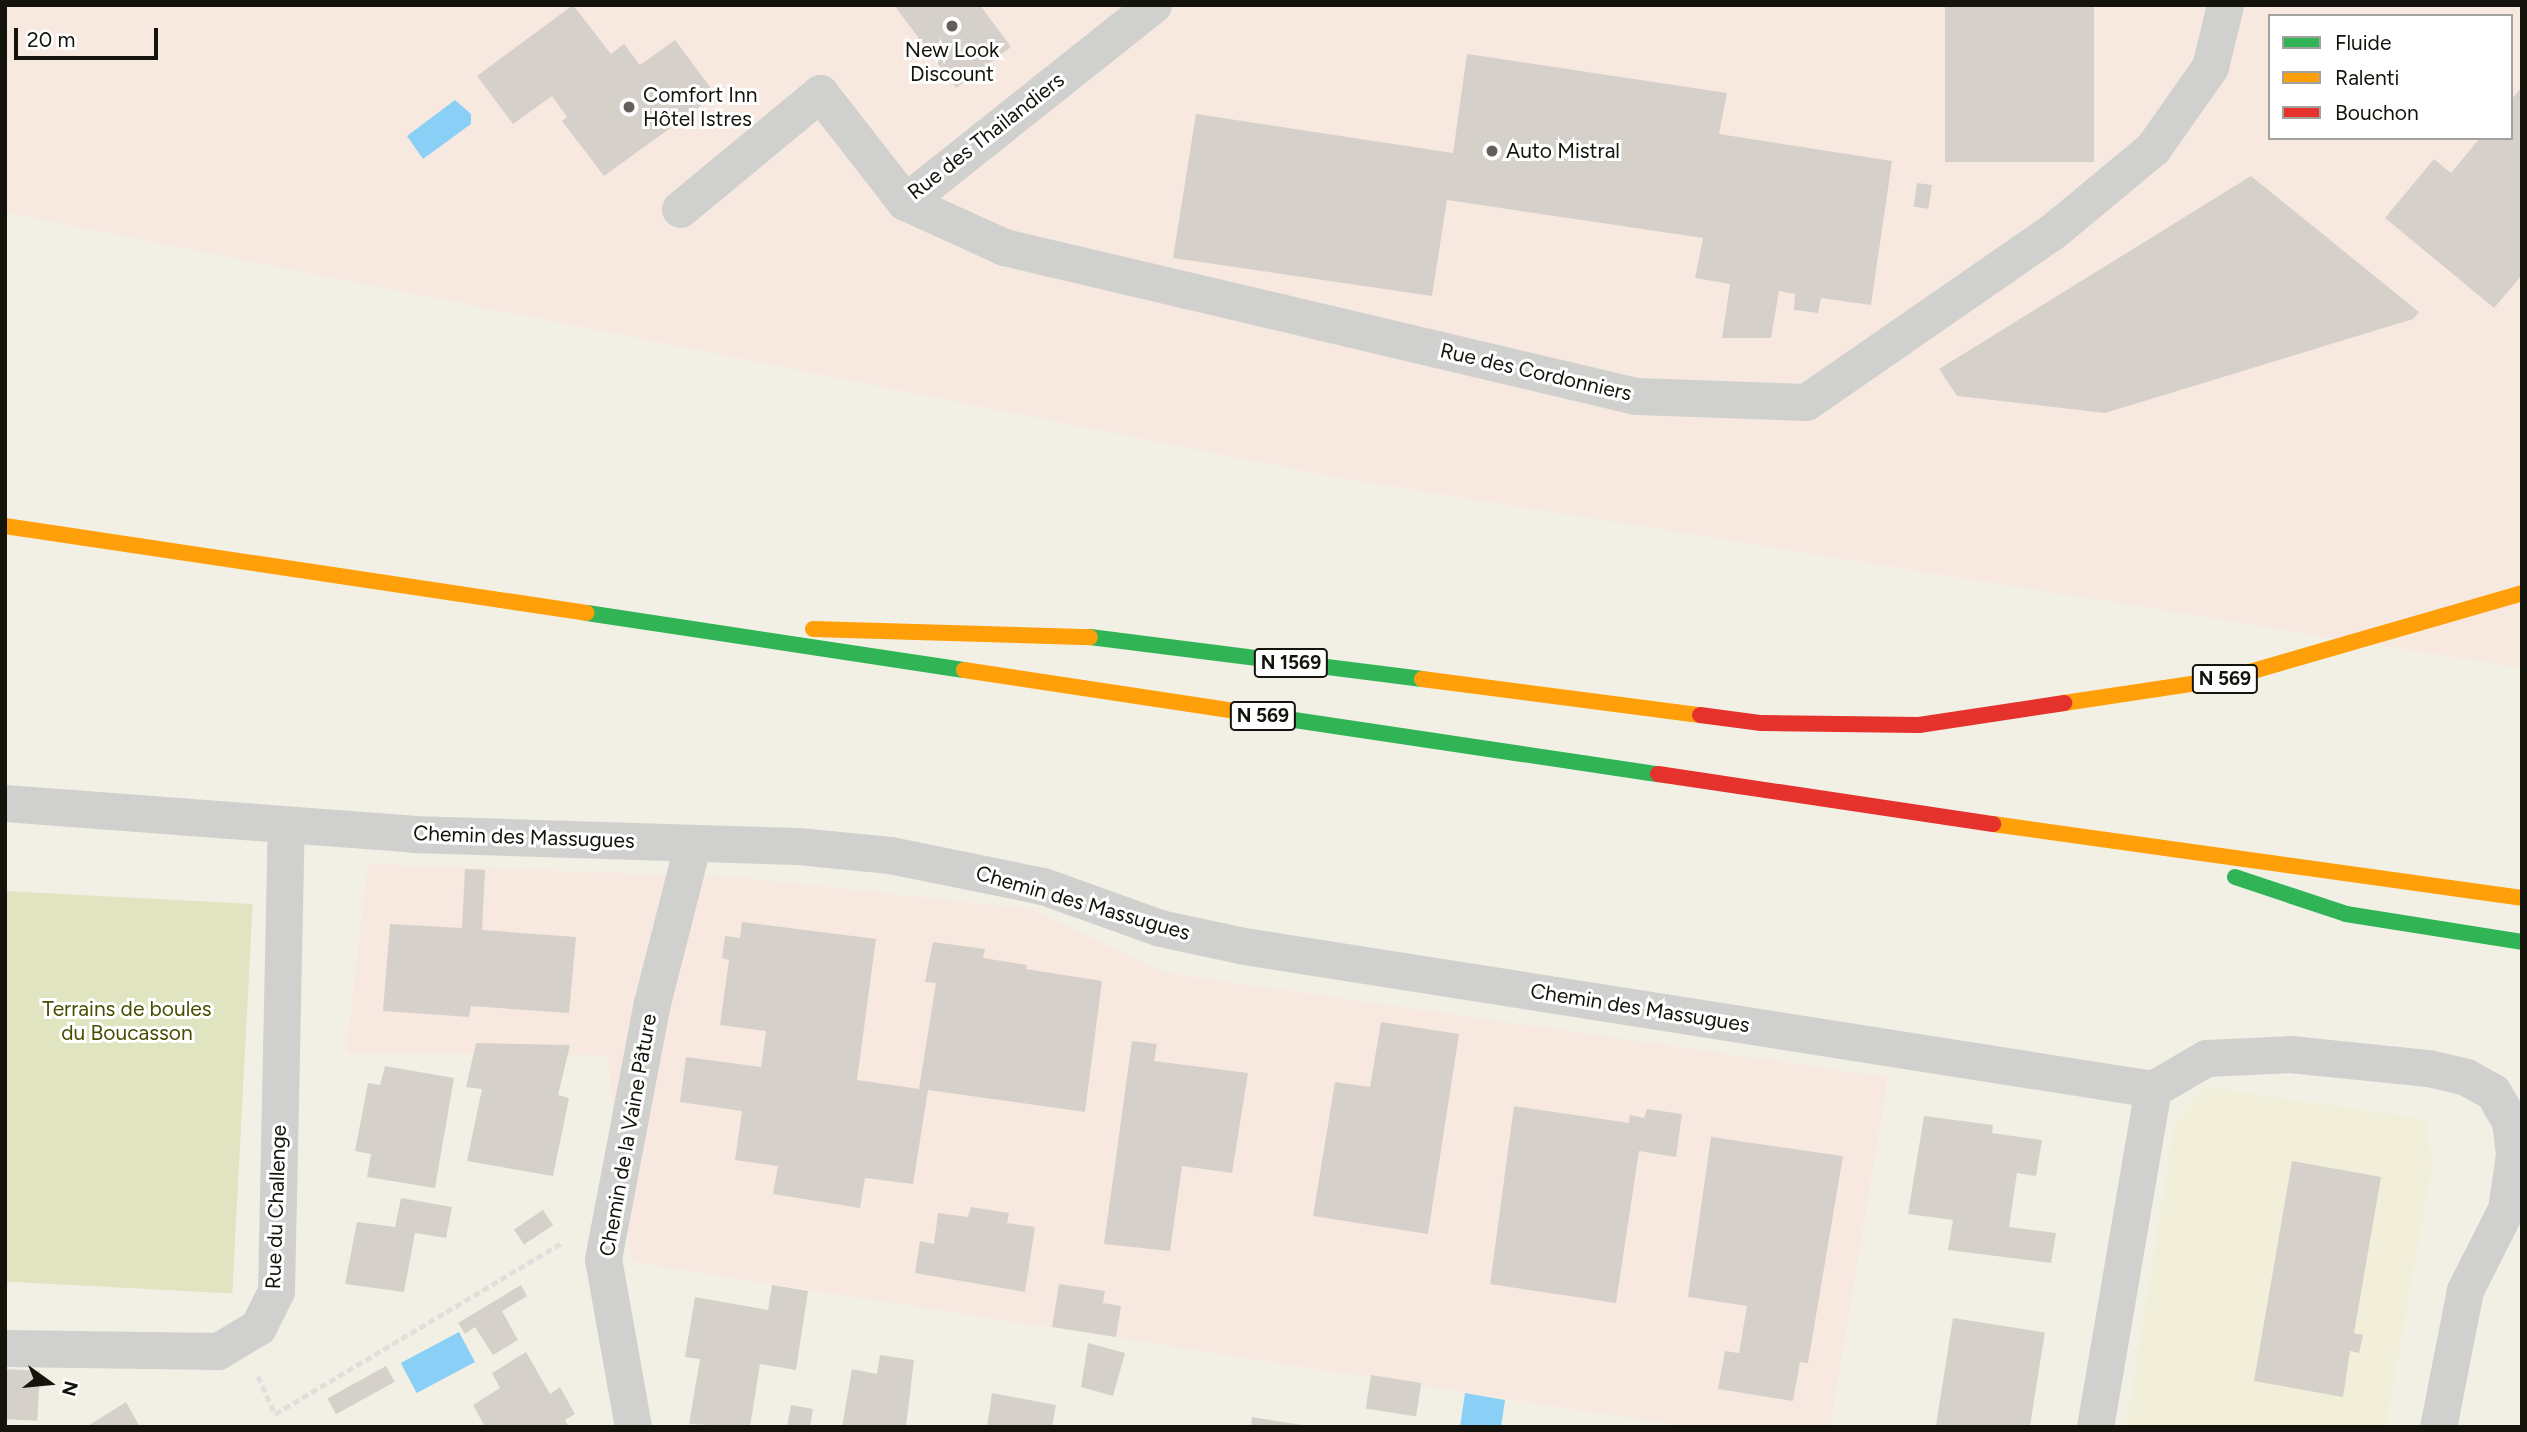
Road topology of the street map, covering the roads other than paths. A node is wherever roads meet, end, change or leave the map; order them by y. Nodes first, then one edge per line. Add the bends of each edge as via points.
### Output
1 (1153, 5) edge
2 (2225, 5) edge
3 (905, 202) junction
4 (680, 209) dead end
5 (5, 526) edge
6 (2522, 593) edge
7 (661, 627) junction
8 (1919, 725) joint
9 (5, 803) edge
10 (286, 825) junction
11 (692, 846) junction
12 (2143, 847) junction
13 (2522, 898) edge
14 (2522, 942) edge
15 (2153, 1089) junction
16 (5, 1348) edge
17 (633, 1427) edge
18 (2095, 1427) edge
19 (2438, 1427) edge

1 - 3 street, Rue des Thailandiers
2 - 3 street, Rue des Cordonniers via 2210,67 2153,148 2053,231 1807,402 1636,396 1004,247
3 - 4 street, Rue des Thailandiers via 820,93
5 - 7 main road, N 569
6 - 8 main road, N 569 via 2225,678
7 - 8 main road, N 1569 via 1061,633 1761,723
7 - 12 main road, N 569
9 - 10 street, Chemin des Massugues
10 - 11 street, Chemin des Massugues via 413,834 633,839
10 - 16 street, Rue du Challenge via 276,1291 258,1327 218,1351
11 - 15 street, Chemin des Massugues via 797,846 890,855 1043,886 1160,928 1244,946
11 - 17 street, Chemin de la Vaine Pâture via 652,1003 603,1259
12 - 13 main road, N 569
12 - 14 main road, N 569 via 2346,914
15 - 18 street
15 - 19 street via 2206,1058 2290,1054 2428,1068 2466,1077 2493,1092 2511,1121 2514,1155 2507,1209 2465,1290

